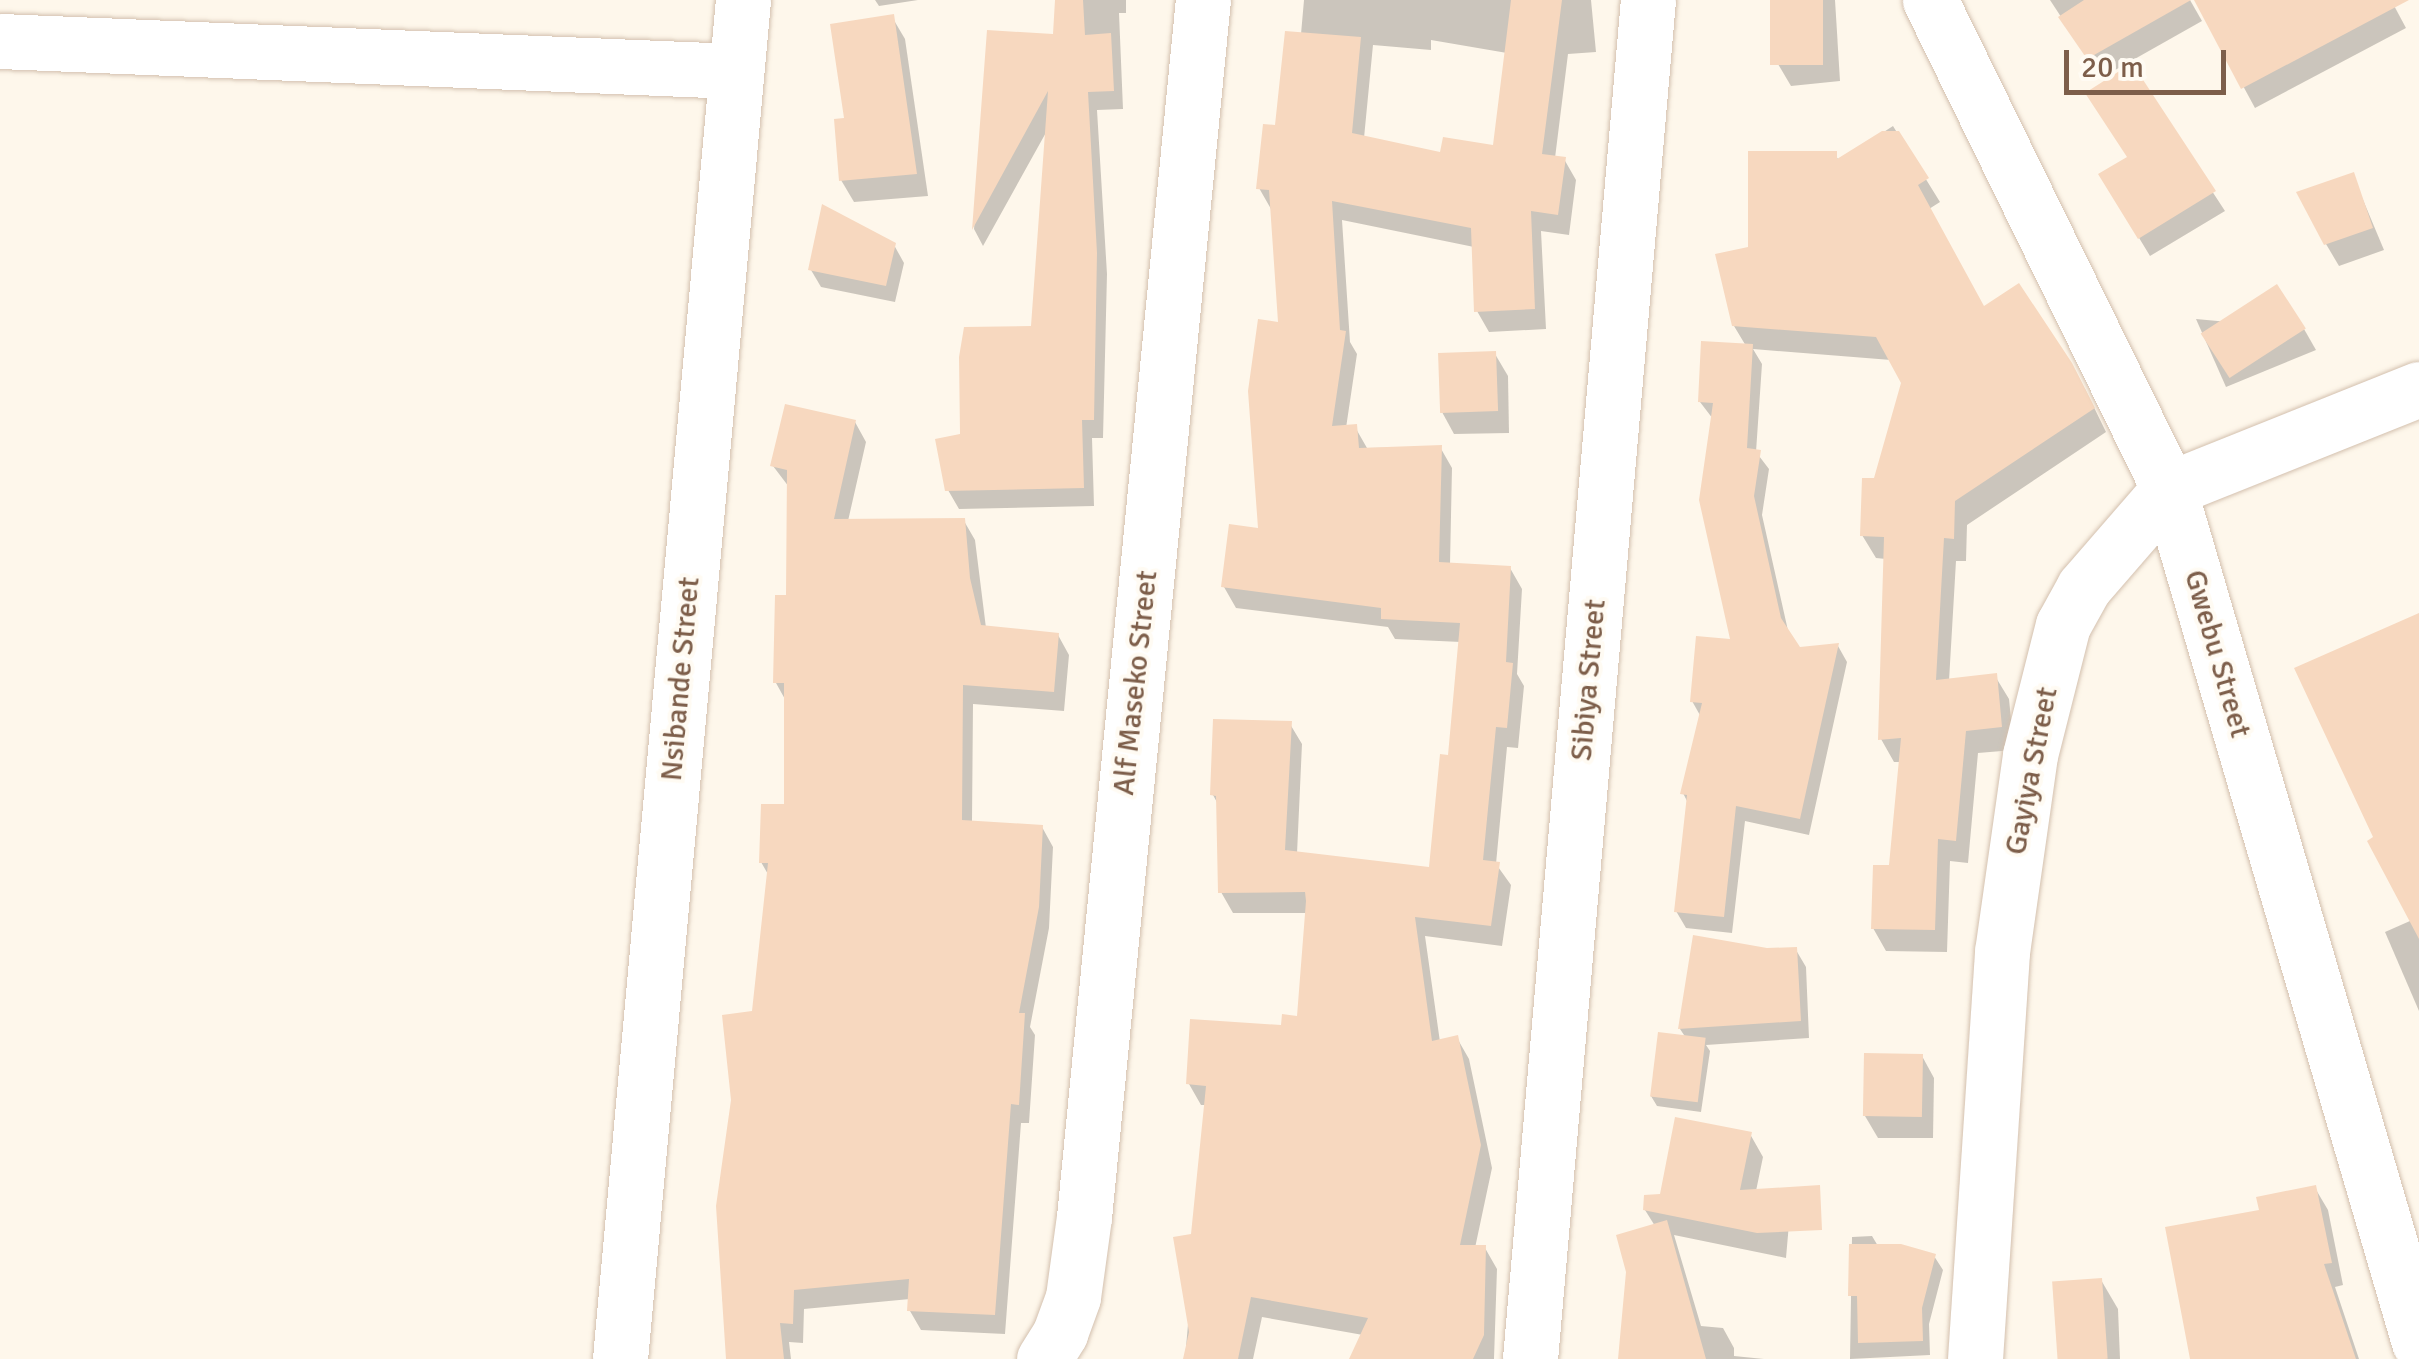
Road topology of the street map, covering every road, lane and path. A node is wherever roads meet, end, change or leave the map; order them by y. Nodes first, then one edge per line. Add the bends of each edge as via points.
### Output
1 (743, 0) edge
2 (1203, 0) edge
3 (1648, 0) edge
4 (1930, 0) edge
5 (0, 41) edge
6 (735, 71) junction
7 (2419, 389) edge
8 (2169, 489) junction
9 (2419, 1342) edge
10 (620, 1359) edge
11 (1044, 1359) edge
12 (1530, 1359) edge
13 (1974, 1359) edge

1 - 6 street, Nsibande Street
2 - 11 street, Alf Maseko Street via 1081,1245 1074,1297
3 - 12 street, Sibiya Street
4 - 8 street, Gwebu Street
5 - 6 street
6 - 10 street, Nsibande Street
7 - 8 street, Gayiya Street
8 - 9 street, Gwebu Street
8 - 13 street, Gayiya Street via 2084,587 2064,625 2030,755 2002,952

